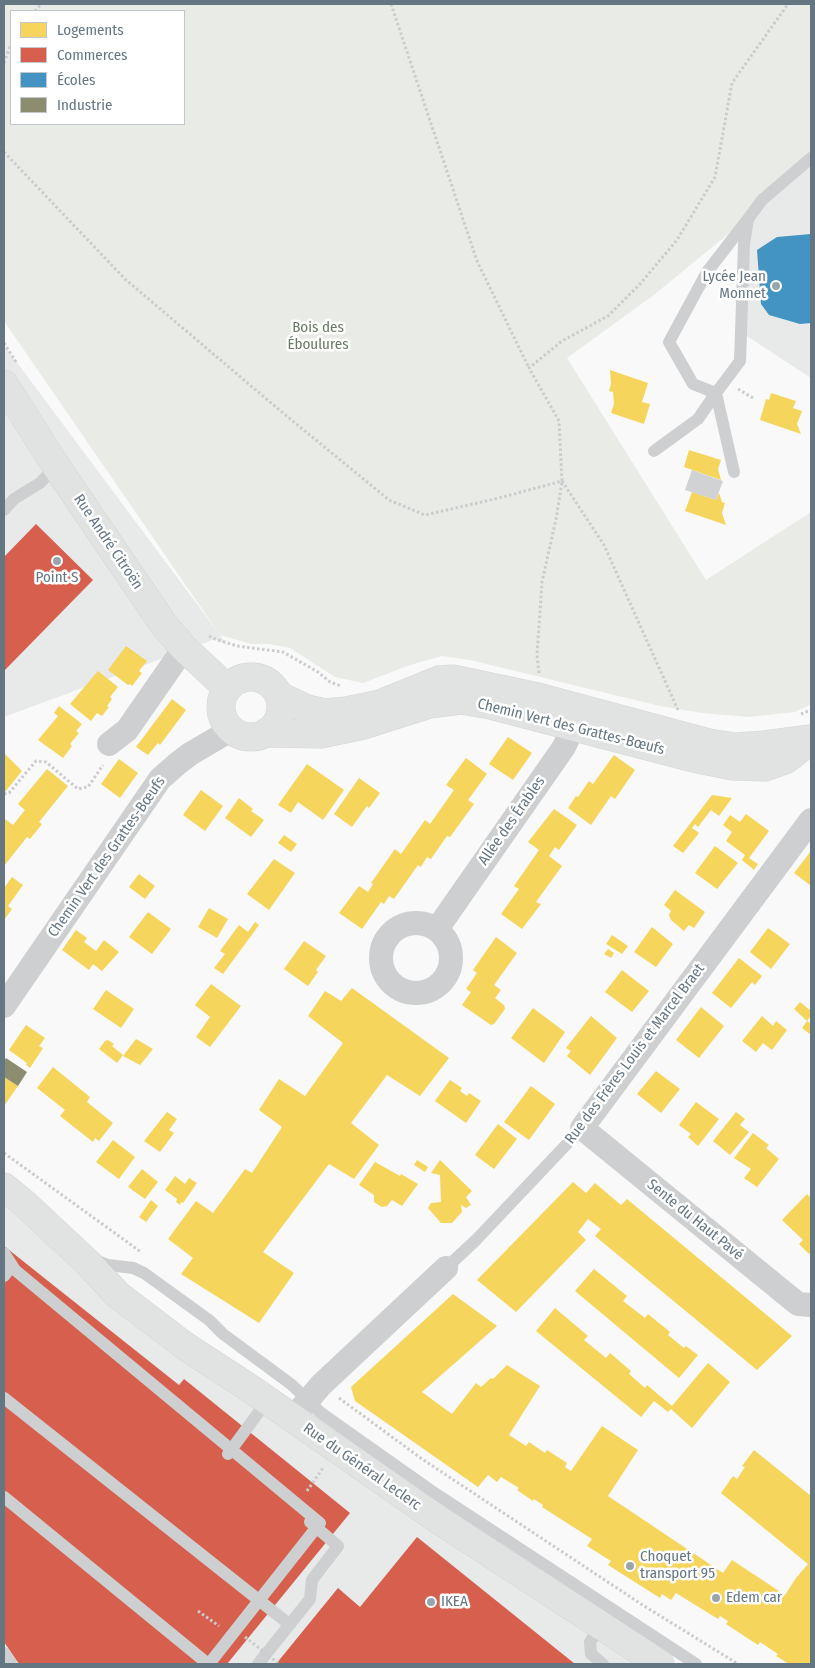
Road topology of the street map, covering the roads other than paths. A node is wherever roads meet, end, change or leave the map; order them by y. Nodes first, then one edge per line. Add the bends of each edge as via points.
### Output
1 (811, 158) edge
2 (748, 219) junction
3 (4, 384) edge
4 (716, 393) junction
5 (654, 451) dead end
6 (56, 466) junction
7 (734, 472) dead end
8 (4, 510) edge
9 (184, 648) junction
10 (227, 688) junction
11 (279, 696) junction
12 (424, 696) junction
13 (574, 717) junction
14 (231, 730) junction
15 (265, 733) junction
16 (811, 740) edge
17 (108, 752) road end
18 (811, 820) edge
19 (437, 929) dead end
20 (4, 1006) edge
21 (582, 1128) junction
22 (4, 1187) edge
23 (4, 1212) edge
24 (4, 1253) edge
25 (77, 1254) junction
26 (446, 1268) joint
27 (5, 1271) edge
28 (811, 1305) edge
29 (4, 1398) edge
30 (267, 1401) junction
31 (300, 1409) junction
32 (228, 1454) junction
33 (4, 1497) edge
34 (289, 1624) junction
35 (600, 1626) junction
36 (4, 1653) edge
37 (11, 1664) edge
38 (208, 1664) edge
39 (258, 1664) edge
40 (603, 1664) edge
41 (660, 1664) edge
42 (696, 1664) edge

1 - 2 lane via 762,200
2 - 4 lane via 744,244 740,362
2 - 4 lane via 707,272 669,342 692,384
3 - 6 main road, Rue André Citroën
4 - 5 lane via 698,420
4 - 7 lane
6 - 8 lane via 40,483 14,499
6 - 9 main road, Rue André Citroën via 164,625
9 - 10 main road, Rue André Citroën
9 - 17 street
10 - 11 main road via 240,679 255,677 270,683
10 - 14 main road via 221,710
11 - 12 main road via 307,709 325,712
11 - 15 main road via 280,713 272,728
12 - 13 main road, Chemin Vert des Grattes-Bœufs
12 - 15 main road, Chemin Vert des Grattes-Bœufs via 364,725 320,734
13 - 16 main road, Chemin Vert des Grattes-Bœufs via 693,758 733,766 765,767 787,759
13 - 19 street, Allée des Érables via 564,747
14 - 15 main road via 248,737
14 - 20 street, Chemin Vert des Grattes-Bœufs via 190,754 160,779
18 - 21 street, Rue des Frères Louis et Marcel Braet
21 - 26 lane, Rue des Frères Louis et Marcel Braet
21 - 28 street, Sente du Haut Pavé via 798,1304
22 - 25 main road, Rue du Général Leclerc
23 - 25 main road, Rue du Général Leclerc
24 - 38 lane via 16,1270 320,1523
25 - 30 main road, Rue du Général Leclerc via 135,1310
25 - 31 lane via 144,1273 292,1386
26 - 31 street, Rue des Frères Louis et Marcel Braet
27 - 32 lane
29 - 34 lane
30 - 31 main road, Rue du Général Leclerc
30 - 32 lane
31 - 35 main road, Rue du Général Leclerc via 436,1518
31 - 42 lane via 321,1413 430,1490
32 - 34 lane via 338,1546 312,1580 310,1599
33 - 38 lane
34 - 39 lane
35 - 40 lane via 590,1642 591,1654
35 - 41 main road, Rue du Général Leclerc
36 - 37 lane

